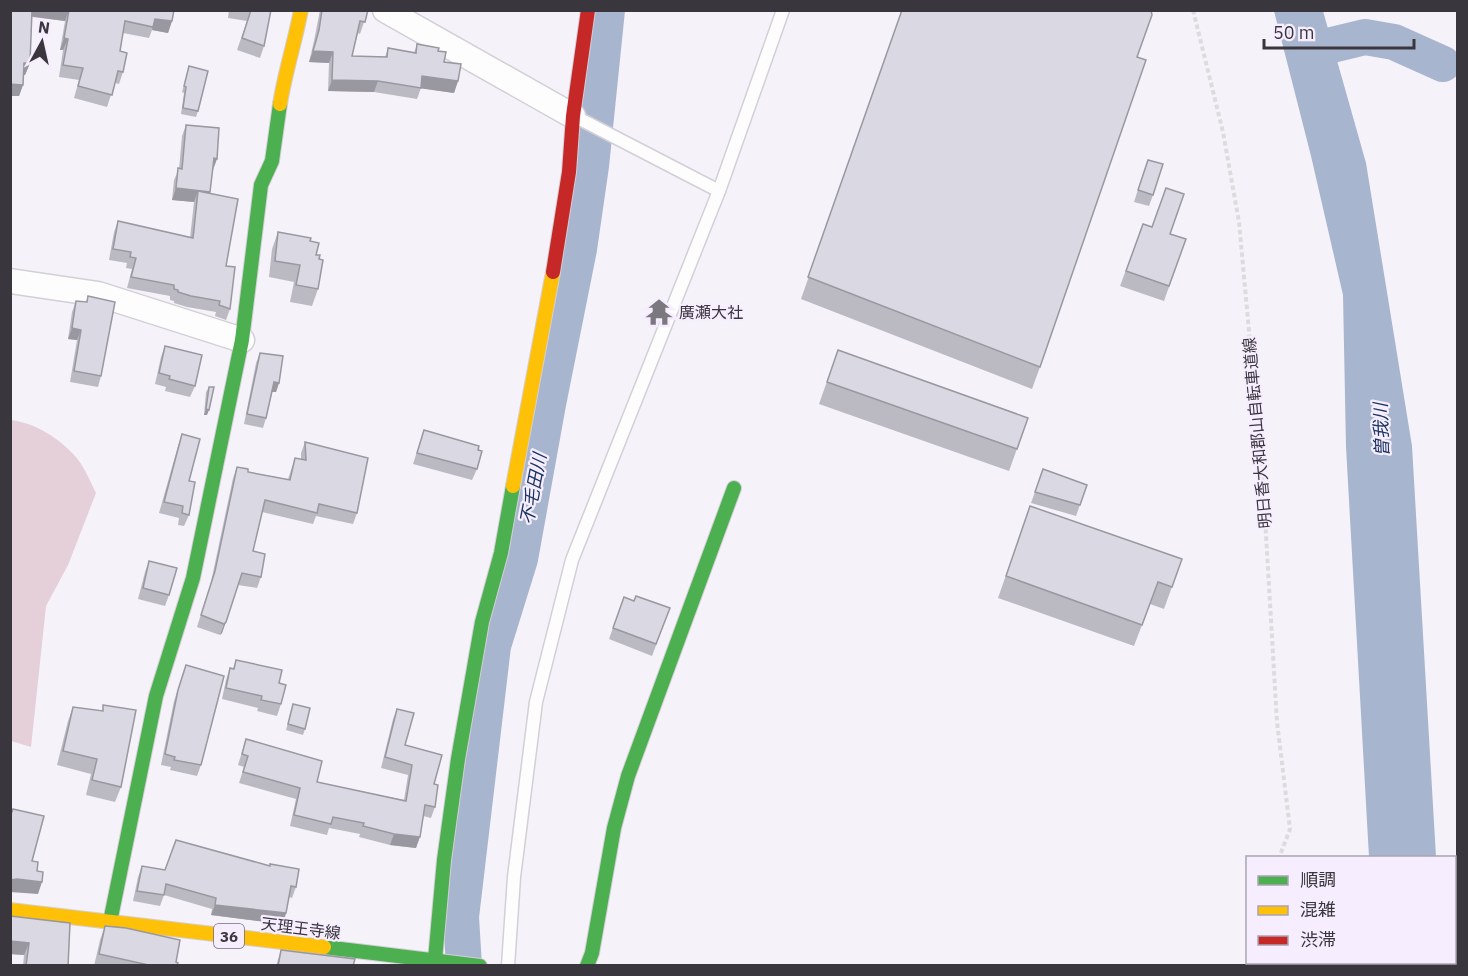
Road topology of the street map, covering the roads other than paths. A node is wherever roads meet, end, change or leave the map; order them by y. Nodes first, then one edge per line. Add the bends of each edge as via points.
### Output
1 (301, 10) edge
2 (385, 10) edge
3 (588, 10) edge
4 (783, 10) edge
5 (573, 116) junction
6 (719, 191) junction
7 (10, 281) edge
8 (242, 340) junction
9 (734, 488) dead end
10 (10, 910) edge
11 (110, 922) junction
12 (441, 961) junction
13 (479, 965) edge
14 (508, 966) edge
15 (587, 966) edge

1 - 8 street via 284,76 272,160 261,185
2 - 5 street
3 - 5 street
4 - 6 lane
5 - 6 lane
5 - 12 street via 569,172 551,286 458,759 444,860
6 - 14 lane via 572,560 536,702 514,877
7 - 8 street via 98,294
8 - 11 street via 194,578 156,696
9 - 15 street via 628,776
10 - 11 street, 天理王寺線 / 36
11 - 12 street, 天理王寺線 / 36
12 - 13 street, 天理王寺線 / 36

